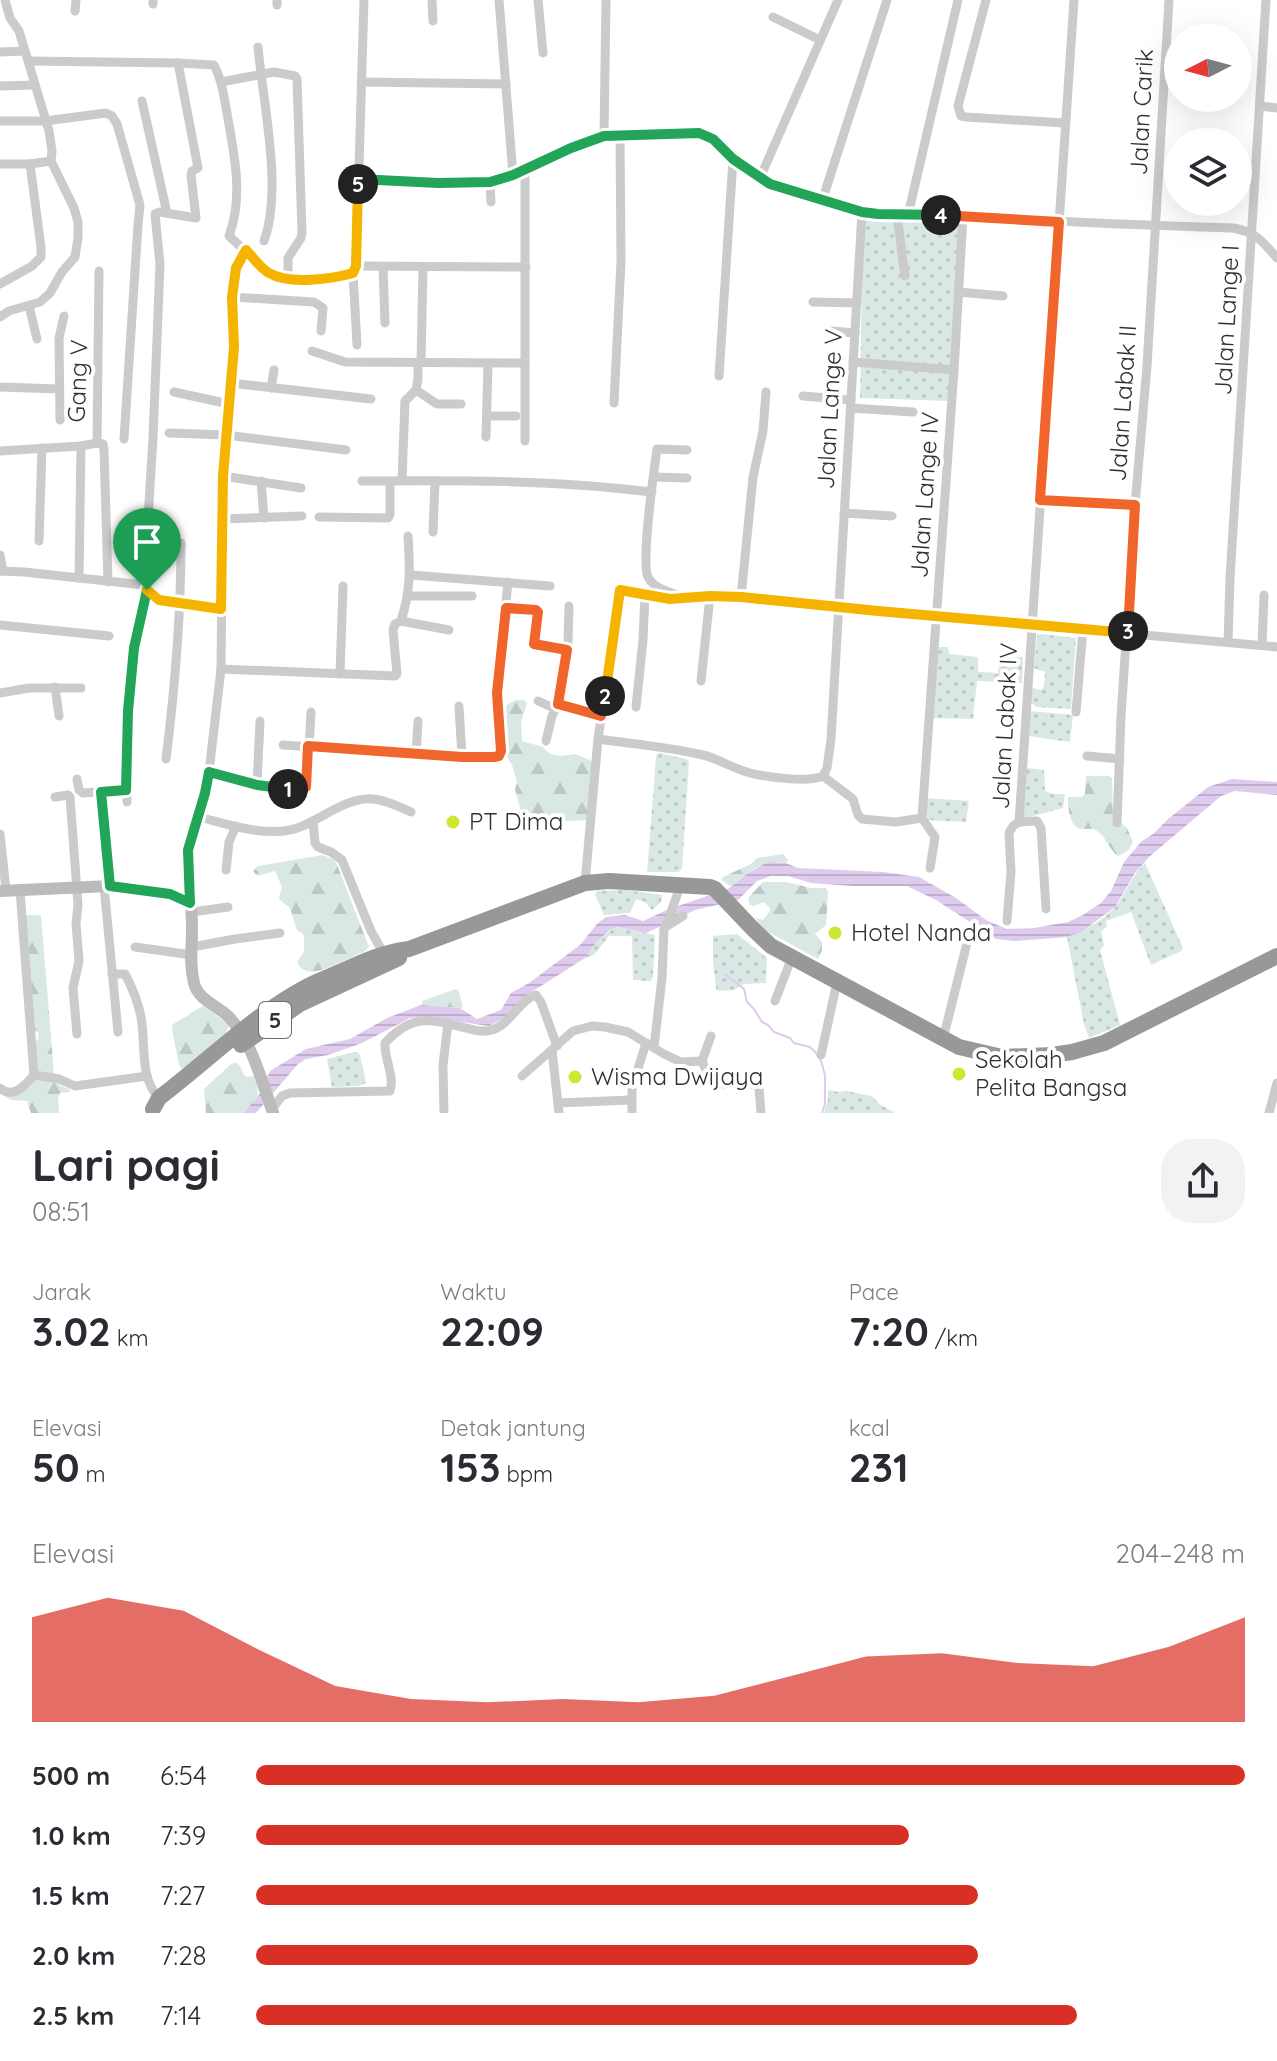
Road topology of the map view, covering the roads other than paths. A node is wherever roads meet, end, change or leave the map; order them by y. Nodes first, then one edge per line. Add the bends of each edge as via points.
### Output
1 (5, 0) edge
2 (364, 0) edge
3 (432, 0) edge
4 (499, 0) edge
5 (538, 0) edge
6 (606, 0) edge
7 (838, 0) edge
8 (887, 0) edge
9 (958, 0) edge
10 (986, 0) edge
11 (1074, 0) edge
12 (1169, 0) edge
13 (1266, 0) edge
14 (773, 17) dead end
15 (433, 21) dead end
16 (820, 40) junction
17 (258, 47) dead end
18 (0, 52) edge
19 (543, 53) dead end
20 (26, 56) junction
21 (178, 63) junction
22 (261, 73) junction
23 (221, 82) junction
24 (362, 82) junction
25 (506, 84) junction
26 (35, 85) junction
27 (0, 86) edge
28 (142, 101) dead end
29 (1261, 106) junction
30 (1277, 108) edge
31 (0, 121) edge
32 (45, 121) junction
33 (1065, 123) junction
34 (620, 135) junction
35 (604, 136) junction
36 (733, 159) junction
37 (51, 161) junction
38 (0, 164) edge
39 (30, 164) junction
40 (525, 170) junction
41 (513, 175) junction
42 (760, 178) junction
43 (358, 179) junction
44 (490, 182) junction
45 (822, 201) junction
46 (491, 202) dead end
47 (862, 212) junction
48 (167, 213) junction
49 (902, 215) junction
50 (963, 216) junction
51 (1059, 222) junction
52 (1154, 226) junction
53 (1252, 233) junction
54 (264, 241) dead end
55 (246, 250) junction
56 (1277, 258) edge
57 (383, 267) junction
58 (423, 267) junction
59 (526, 267) junction
60 (354, 270) junction
61 (99, 271) dead end
62 (905, 276) dead end
63 (288, 279) junction
64 (0, 284) edge
65 (958, 292) junction
66 (1003, 296) dead end
67 (232, 297) junction
68 (813, 302) dead end
69 (857, 303) junction
70 (29, 306) junction
71 (64, 316) dead end
72 (0, 317) edge
73 (385, 323) dead end
74 (321, 331) dead end
75 (832, 331) dead end
76 (855, 333) junction
77 (37, 339) dead end
78 (357, 345) dead end
79 (312, 351) dead end
80 (419, 362) junction
81 (853, 362) junction
82 (488, 363) junction
83 (525, 363) junction
84 (274, 370) dead end
85 (954, 370) junction
86 (719, 376) dead end
87 (231, 383) junction
88 (0, 387) edge
89 (271, 388) junction
90 (59, 389) junction
91 (416, 390) junction
92 (174, 392) dead end
93 (766, 392) dead end
94 (803, 396) dead end
95 (371, 399) dead end
96 (614, 403) dead end
97 (229, 404) junction
98 (461, 404) dead end
99 (851, 404) junction
100 (913, 412) dead end
101 (487, 416) junction
102 (516, 416) dead end
103 (60, 420) dead end
104 (169, 433) dead end
105 (226, 435) junction
106 (486, 437) dead end
107 (124, 439) dead end
108 (525, 441) dead end
109 (97, 443) junction
110 (81, 446) junction
111 (42, 448) junction
112 (346, 450) dead end
113 (687, 450) dead end
114 (0, 451) edge
115 (223, 476) junction
116 (654, 477) junction
117 (687, 478) dead end
118 (402, 480) junction
119 (261, 481) junction
120 (362, 481) dead end
121 (390, 481) junction
122 (435, 482) junction
123 (301, 488) dead end
124 (652, 492) junction
125 (1040, 500) junction
126 (1135, 505) junction
127 (844, 513) junction
128 (302, 516) dead end
129 (892, 516) dead end
130 (319, 517) dead end
131 (264, 518) junction
132 (224, 519) junction
133 (433, 532) dead end
134 (408, 536) dead end
135 (39, 541) dead end
136 (181, 543) dead end
137 (0, 555) edge
138 (1, 571) edge
139 (411, 575) junction
140 (79, 578) junction
141 (108, 582) junction
142 (508, 582) junction
143 (343, 586) dead end
144 (550, 586) dead end
145 (145, 588) junction
146 (645, 595) junction
147 (1264, 595) dead end
148 (408, 596) junction
149 (472, 596) dead end
150 (710, 596) junction
151 (684, 597) junction
152 (741, 597) junction
153 (181, 603) junction
154 (569, 606) dead end
155 (506, 608) junction
156 (839, 608) junction
157 (221, 609) junction
158 (936, 616) junction
159 (401, 621) junction
160 (1031, 624) junction
161 (0, 625) edge
162 (1083, 629) junction
163 (449, 630) dead end
164 (1128, 633) junction
165 (109, 636) dead end
166 (1228, 642) junction
167 (1262, 645) junction
168 (1277, 647) edge
169 (567, 650) junction
170 (221, 669) junction
171 (340, 674) junction
172 (701, 681) dead end
173 (55, 687) junction
174 (81, 688) dead end
175 (0, 693) edge
176 (538, 701) dead end
177 (459, 706) dead end
178 (557, 706) junction
179 (636, 707) dead end
180 (311, 712) dead end
181 (1076, 712) dead end
182 (59, 716) dead end
183 (601, 716) junction
184 (260, 721) dead end
185 (418, 721) dead end
186 (598, 739) junction
187 (546, 741) dead end
188 (283, 745) dead end
189 (308, 746) junction
190 (416, 754) junction
191 (1087, 756) dead end
192 (462, 757) junction
193 (166, 759) dead end
194 (1120, 759) junction
195 (209, 772) junction
196 (823, 776) junction
197 (77, 779) dead end
198 (257, 785) junction
199 (126, 790) junction
200 (101, 792) junction
201 (55, 797) dead end
202 (127, 802) dead end
203 (411, 812) dead end
204 (199, 817) junction
205 (922, 818) junction
206 (313, 821) junction
207 (1019, 822) junction
208 (1117, 823) dead end
209 (236, 826) junction
210 (0, 834) edge
211 (930, 868) dead end
212 (226, 870) dead end
213 (585, 883) junction
214 (107, 886) junction
215 (75, 887) junction
216 (3, 890) edge
217 (20, 890) junction
218 (679, 890) junction
219 (191, 907) junction
220 (228, 907) dead end
221 (1046, 909) dead end
222 (683, 916) dead end
223 (1007, 921) dead end
224 (667, 924) junction
225 (280, 933) dead end
226 (967, 943) dead end
227 (135, 947) dead end
228 (409, 949) junction
229 (192, 951) junction
230 (384, 954) junction
231 (1277, 956) edge
232 (792, 957) junction
233 (112, 974) junction
234 (837, 982) junction
235 (775, 1001) dead end
236 (448, 1023) junction
237 (118, 1032) dead end
238 (77, 1034) dead end
239 (711, 1036) dead end
240 (242, 1038) junction
241 (943, 1039) junction
242 (650, 1045) junction
243 (554, 1048) junction
244 (821, 1055) dead end
245 (702, 1061) junction
246 (34, 1075) junction
247 (147, 1076) junction
248 (522, 1076) dead end
249 (1277, 1083) edge
250 (0, 1088) edge
251 (631, 1100) junction
252 (153, 1107) edge
253 (558, 1108) edge
254 (272, 1109) edge
255 (444, 1112) edge
256 (632, 1113) edge
257 (761, 1113) edge
258 (1269, 1113) edge

1 - 20 street
2 - 24 street
3 - 15 street
4 - 25 street
5 - 19 street
6 - 35 street
7 - 16 street
8 - 45 street
9 - 49 street
10 - 33 street via 958,112 966,117
11 - 33 street, Jalan Labak IV
12 - 52 street, Jalan Carik
13 - 29 street, Jalan Lange I
14 - 16 street
16 - 42 street
17 - 22 street
18 - 20 street
20 - 21 street
20 - 26 street
21 - 23 street via 214,65
21 - 48 street via 198,168 191,175 196,218
22 - 23 street
22 - 54 street via 272,183
22 - 63 street via 295,76 299,83 302,232 288,258
23 - 55 street via 237,184 229,236
24 - 25 street
24 - 43 street
25 - 41 street
26 - 27 street
26 - 32 street
28 - 48 street
29 - 30 street
29 - 53 street, Jalan Lange I
31 - 32 street
32 - 37 street
32 - 107 street via 96,113 112,116 138,194
33 - 51 street, Jalan Labak IV
34 - 35 street
34 - 36 street via 699,133
34 - 96 street
35 - 40 street
36 - 42 street
36 - 86 street
37 - 39 street
37 - 70 street via 78,222 77,252 50,293
38 - 39 street
39 - 64 street via 41,257
40 - 41 street
40 - 59 street
41 - 44 street
42 - 45 street
43 - 44 street
43 - 60 street
44 - 46 street
45 - 47 street
47 - 49 street
47 - 69 street, Jalan Lange V
48 - 145 street via 155,214 160,264
49 - 50 street
49 - 62 street
50 - 51 street
50 - 65 street, Jalan Lange IV
51 - 52 street
51 - 125 street, Jalan Labak IV
52 - 53 street
52 - 126 street, Jalan Labak II
53 - 56 street
53 - 166 street, Jalan Lange I
55 - 63 street via 269,273
55 - 67 street via 236,268
57 - 58 street
57 - 60 street
57 - 73 street
58 - 59 street
58 - 80 street
59 - 83 street
60 - 63 street
60 - 78 street
61 - 109 street, Gang V
65 - 66 street
65 - 85 street, Jalan Lange IV
67 - 74 street via 314,302 323,308
67 - 87 street
68 - 69 street
69 - 76 street, Jalan Lange V
70 - 72 street
70 - 77 street
71 - 90 street
75 - 76 street
76 - 81 street, Jalan Lange V
79 - 80 street via 345,362
80 - 82 street
80 - 91 street
81 - 85 street
81 - 99 street, Jalan Lange V
82 - 83 street
82 - 101 street
83 - 108 street
84 - 89 street
85 - 158 street, Jalan Lange IV
87 - 89 street
87 - 97 street
88 - 90 street
89 - 95 street
90 - 103 street
91 - 98 street via 437,404
91 - 118 street via 405,401
92 - 97 street
93 - 152 street
94 - 99 street
97 - 105 street
99 - 100 street
99 - 127 street, Jalan Lange V
101 - 102 street
101 - 106 street
104 - 105 street
105 - 112 street
105 - 115 street
109 - 110 street, Gang V
109 - 141 street via 104,450
110 - 111 street, Gang V
110 - 140 street
111 - 114 street, Gang V
111 - 135 street
113 - 116 street via 657,449
115 - 119 street
115 - 132 street
116 - 117 street
116 - 124 street
118 - 121 street
118 - 122 street
119 - 123 street
119 - 131 street
120 - 121 street
121 - 130 street via 388,518
122 - 124 street
122 - 133 street
124 - 151 street via 647,575 657,587
125 - 126 street
125 - 160 street, Jalan Labak IV
126 - 164 street, Jalan Labak II
127 - 129 street
127 - 156 street, Jalan Lange V
128 - 131 street
131 - 132 street
132 - 157 street
134 - 139 street
136 - 153 street
137 - 138 street
138 - 140 street
139 - 142 street
139 - 148 street
140 - 141 street
141 - 145 street
142 - 144 street
142 - 155 street
143 - 171 street
145 - 153 street via 156,599
145 - 199 street via 128,711
146 - 151 street
146 - 179 street
146 - 183 street via 620,590
147 - 167 street
148 - 149 street
148 - 159 street
150 - 151 street
150 - 152 street
150 - 172 street
152 - 156 street
153 - 157 street
153 - 193 street
154 - 169 street
155 - 169 street via 536,610 534,644
155 - 192 street via 497,693 501,751 494,757
156 - 158 street
156 - 196 street, Jalan Lange V via 831,739
157 - 170 street
158 - 160 street
158 - 205 street, Jalan Lange IV
159 - 163 street
159 - 171 street via 393,630 395,676
160 - 162 street
160 - 207 street, Jalan Labak IV
161 - 165 street
162 - 164 street
162 - 181 street
164 - 166 street
164 - 194 street, Jalan Labak II
166 - 167 street
167 - 168 street
169 - 178 street
170 - 171 street
170 - 195 street
173 - 174 street
173 - 175 street
173 - 182 street
176 - 178 street
177 - 192 street
178 - 183 street
178 - 187 street
180 - 189 street
183 - 186 street
184 - 198 street
185 - 190 street
186 - 196 street via 706,756 749,773
186 - 213 street
188 - 189 street
189 - 190 street
189 - 198 street via 304,788
190 - 192 street
191 - 194 street
194 - 208 street, Jalan Labak II
195 - 198 street
195 - 204 street
196 - 205 street via 853,799 862,819
197 - 200 street via 80,792
199 - 200 street
199 - 202 street
200 - 214 street
201 - 215 street via 70,797
203 - 206 street via 369,798
204 - 209 street
204 - 219 street via 188,850
205 - 211 street, Jalan Lange IV via 935,837
206 - 209 street via 283,831
206 - 230 street via 315,843 342,860
207 - 221 street, Jalan Labak IV via 1037,821 1041,828
207 - 223 street via 1009,833
209 - 212 street
210 - 216 street
213 - 218 highway, 5
213 - 228 highway, 5
214 - 215 street
214 - 219 street via 170,894
214 - 233 street
215 - 217 street
215 - 238 street
216 - 217 street
217 - 246 street
218 - 224 street
218 - 232 highway, 5 via 715,889 771,946
219 - 220 street
219 - 229 street
222 - 224 street
224 - 242 street
225 - 229 street
226 - 241 street
227 - 229 street
228 - 230 highway, 5
228 - 240 highway, 5
229 - 240 street via 196,990 225,1013
230 - 240 highway, 5 via 308,986 267,1012
231 - 241 highway, 5 via 1118,1036 1072,1052 1002,1057
232 - 234 highway, 5
232 - 235 street
233 - 237 street
233 - 247 street via 124,973 138,1007
234 - 241 highway, 5
234 - 244 street
236 - 243 street via 492,1030 536,995
236 - 254 street via 410,1022 385,1043 390,1091 290,1093
236 - 255 street
239 - 245 street
240 - 252 highway, 5 via 178,1097
240 - 254 street
242 - 243 street via 628,1032 592,1026 573,1031
242 - 245 street via 681,1062
242 - 251 street via 635,1074
243 - 248 street
243 - 253 street
245 - 257 street via 712,1084 758,1085
246 - 247 street via 75,1086
246 - 250 street via 13,1092
247 - 252 street via 155,1093
249 - 258 street
251 - 253 street
251 - 256 street

